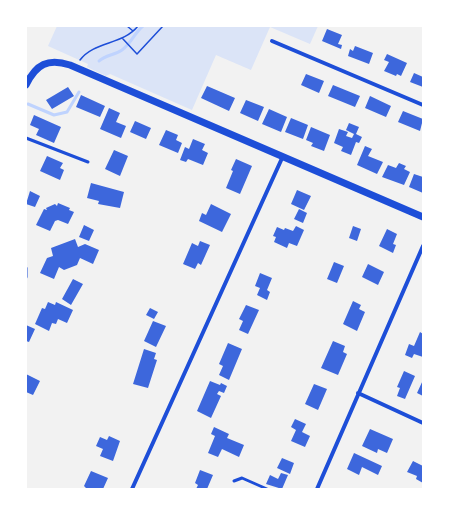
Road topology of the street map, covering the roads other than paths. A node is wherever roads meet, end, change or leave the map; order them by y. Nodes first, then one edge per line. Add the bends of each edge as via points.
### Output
1 (272, 41) dead end
2 (26, 85) edge
3 (423, 104) edge
4 (26, 138) edge
5 (284, 156) junction
6 (88, 162) dead end
7 (423, 217) edge
8 (423, 246) edge
9 (26, 268) edge
10 (26, 277) edge
11 (358, 394) junction
12 (423, 423) edge
13 (234, 481) dead end
14 (132, 489) edge
15 (267, 489) edge
16 (317, 489) edge

1 - 3 street
2 - 5 street via 40,66 54,61 61,62
4 - 6 lane
5 - 7 street
5 - 14 street
8 - 11 street
9 - 10 lane
11 - 12 street
11 - 16 street
13 - 15 lane via 242,478

